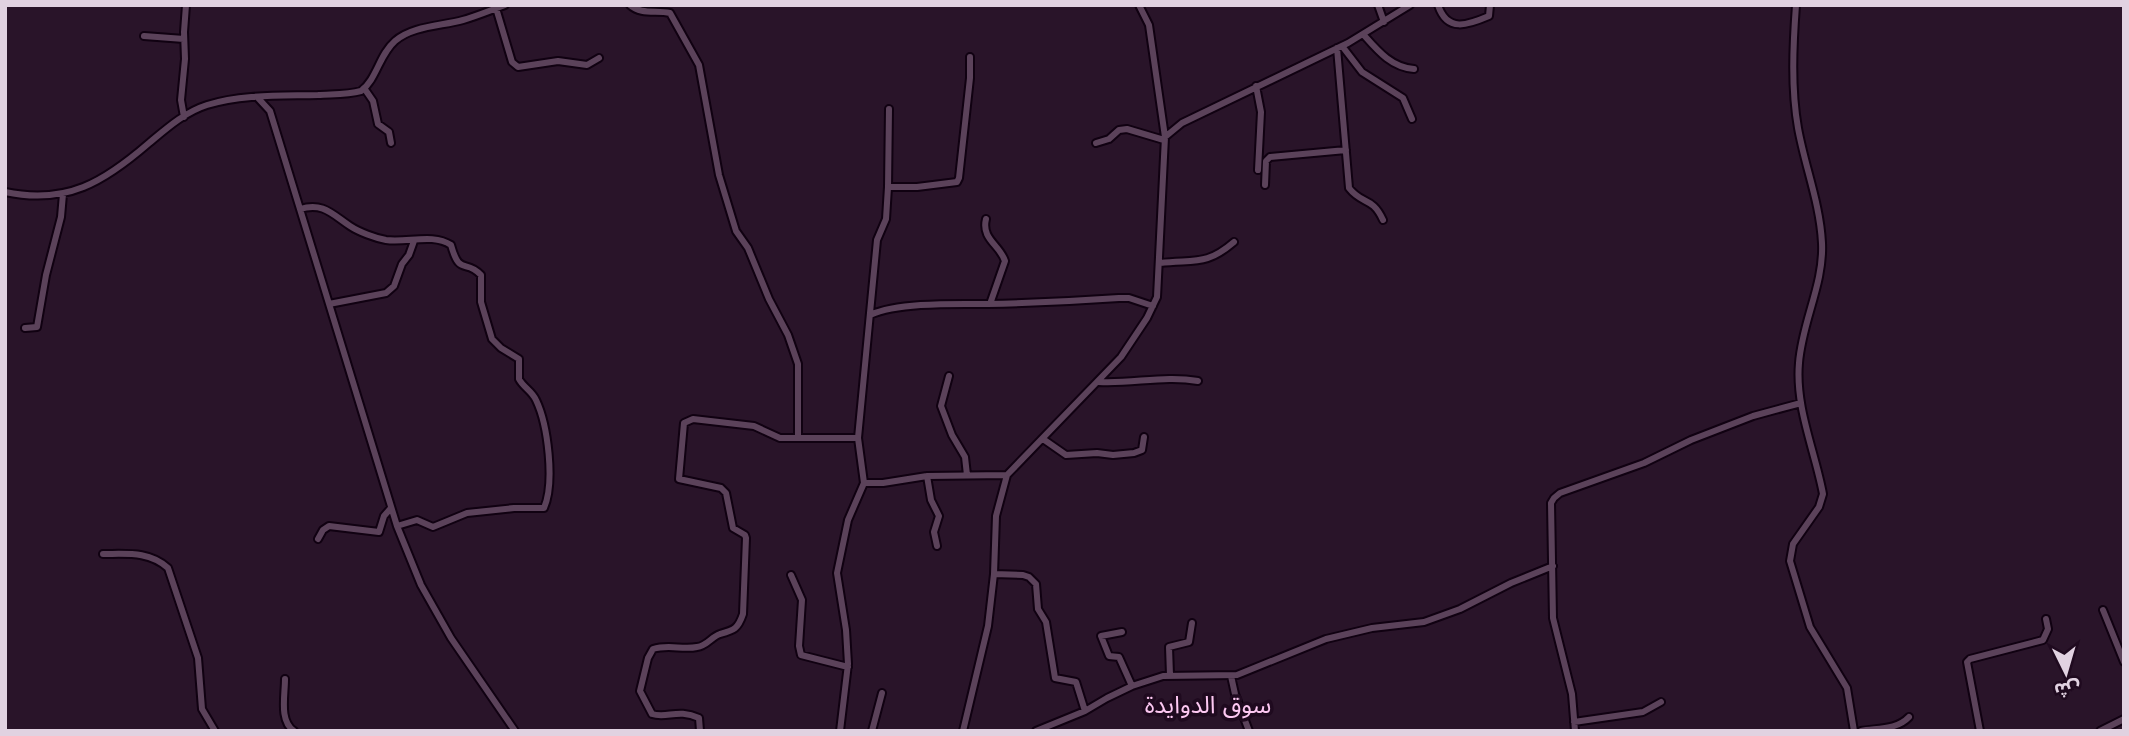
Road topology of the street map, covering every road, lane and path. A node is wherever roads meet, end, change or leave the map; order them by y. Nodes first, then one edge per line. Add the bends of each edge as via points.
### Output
1 (186, 5) edge
2 (505, 5) edge
3 (630, 5) edge
4 (1139, 5) edge
5 (1378, 5) edge
6 (1410, 5) edge
7 (1438, 5) edge
8 (1490, 5) edge
9 (1796, 5) edge
10 (496, 8) junction
11 (1384, 22) junction
12 (1363, 34) junction
13 (144, 36) dead end
14 (184, 39) junction
15 (1339, 47) junction
16 (970, 57) dead end
17 (599, 58) dead end
18 (1414, 69) dead end
19 (1256, 86) junction
20 (364, 89) junction
21 (275, 97) junction
22 (258, 98) junction
23 (889, 109) dead end
24 (270, 111) junction
25 (184, 117) junction
26 (1412, 119) dead end
27 (1165, 139) junction
28 (391, 143) dead end
29 (1096, 143) dead end
30 (1346, 150) junction
31 (1258, 170) dead end
32 (1265, 185) dead end
33 (888, 187) junction
34 (5, 192) edge
35 (63, 194) junction
36 (300, 209) junction
37 (986, 219) dead end
38 (1383, 220) dead end
39 (414, 241) junction
40 (1234, 242) dead end
41 (1160, 263) junction
42 (329, 304) junction
43 (990, 304) junction
44 (1153, 306) junction
45 (870, 314) junction
46 (25, 328) dead end
47 (949, 376) dead end
48 (1198, 381) dead end
49 (1099, 382) junction
50 (1801, 403) junction
51 (1144, 437) dead end
52 (798, 438) junction
53 (858, 438) junction
54 (1043, 439) junction
55 (967, 475) junction
56 (1006, 475) junction
57 (927, 476) junction
58 (864, 483) junction
59 (391, 508) junction
60 (397, 526) junction
61 (318, 539) dead end
62 (937, 546) dead end
63 (103, 554) dead end
64 (1553, 566) junction
65 (994, 574) junction
66 (791, 575) dead end
67 (2103, 610) dead end
68 (2046, 619) dead end
69 (1192, 623) dead end
70 (1122, 632) dead end
71 (2124, 662) edge
72 (848, 667) junction
73 (1170, 676) junction
74 (1231, 676) junction
75 (285, 679) dead end
76 (1132, 686) junction
77 (882, 693) dead end
78 (1661, 702) dead end
79 (1085, 711) junction
80 (1909, 717) dead end
81 (2124, 719) edge
82 (1574, 722) junction
83 (215, 731) edge
84 (294, 731) edge
85 (514, 731) edge
86 (700, 731) edge
87 (840, 731) edge
88 (872, 731) edge
89 (963, 731) edge
90 (1036, 731) edge
91 (1249, 731) edge
92 (1575, 731) edge
93 (1854, 731) edge
94 (1861, 731) edge
95 (1980, 731) edge
96 (2100, 731) edge

1 - 14 street
2 - 10 street
3 - 52 street via 646,12 670,13 699,65 719,175 736,232 748,248 798,364
4 - 27 street via 1149,25
5 - 11 street
6 - 11 street
7 - 8 street via 1443,18 1462,25 1489,16
9 - 50 street via 1796,116 1819,212 1822,256 1799,360
10 - 17 street via 512,62 518,67 558,61 587,65
10 - 20 street via 398,38
11 - 12 street
12 - 15 street
12 - 18 street via 1391,62
13 - 14 street
14 - 25 street
15 - 19 street
15 - 26 street via 1362,72 1403,98
15 - 30 street
16 - 33 street via 957,182
19 - 27 street via 1177,126
19 - 31 street via 1261,112
20 - 21 street
20 - 28 street
21 - 22 street
21 - 24 street
22 - 24 street
22 - 25 street via 222,101
23 - 33 street
24 - 36 street
25 - 35 street via 112,173
27 - 29 street via 1128,129
27 - 41 street
30 - 32 street via 1270,157
30 - 38 street via 1349,188 1375,205
33 - 45 street
34 - 35 street via 37,197
35 - 46 street via 37,327
36 - 39 street via 321,207 385,240
36 - 42 street
37 - 43 street via 989,240 1005,261
39 - 42 street via 394,286 386,293
39 - 60 street via 447,242 454,260 481,275 481,302 492,339 519,359 519,379 536,398 542,417 549,465 547,500 544,508 467,513 433,527 417,520
40 - 41 street via 1208,260
41 - 44 street
42 - 59 street
43 - 44 street via 1119,298
43 - 45 street via 944,304
44 - 49 street via 1136,337
45 - 53 street
47 - 55 street via 941,406 965,457
48 - 49 street
49 - 54 street
50 - 64 street via 1753,416 1560,493 1551,503
50 - 93 street via 1823,496 1793,544 1790,561 1810,627 1847,688
51 - 54 street via 1142,450 1113,455 1066,455
52 - 53 street
52 - 86 street via 776,437 754,426 693,419 684,423 679,479 721,488 733,528 746,538 743,614 731,632 700,647 653,649 640,691 652,715 691,714 699,718
53 - 58 street
54 - 56 street
55 - 56 street
55 - 57 street
56 - 65 street via 997,509
57 - 58 street
57 - 62 street via 939,516 934,532
58 - 72 street via 848,520 837,573
59 - 60 street
59 - 61 street via 379,531 329,526
60 - 85 street via 445,629
63 - 83 street via 145,555 167,568 198,658 202,709
64 - 74 street via 1424,622 1344,634
64 - 82 street via 1554,626 1568,671
65 - 79 street via 1023,575 1036,584 1055,678 1076,682
65 - 89 street via 988,625
66 - 72 street via 802,600 799,653
67 - 71 street
68 - 95 street via 2043,640 1967,662
69 - 73 street via 1189,642 1169,646
70 - 76 street via 1101,636 1109,656 1119,657
72 - 87 street
73 - 74 street
73 - 76 street
74 - 91 street
75 - 84 street via 285,718
76 - 79 street
77 - 88 street
78 - 82 street via 1643,712
79 - 90 street
80 - 94 street via 1893,726
81 - 96 street
82 - 92 street

